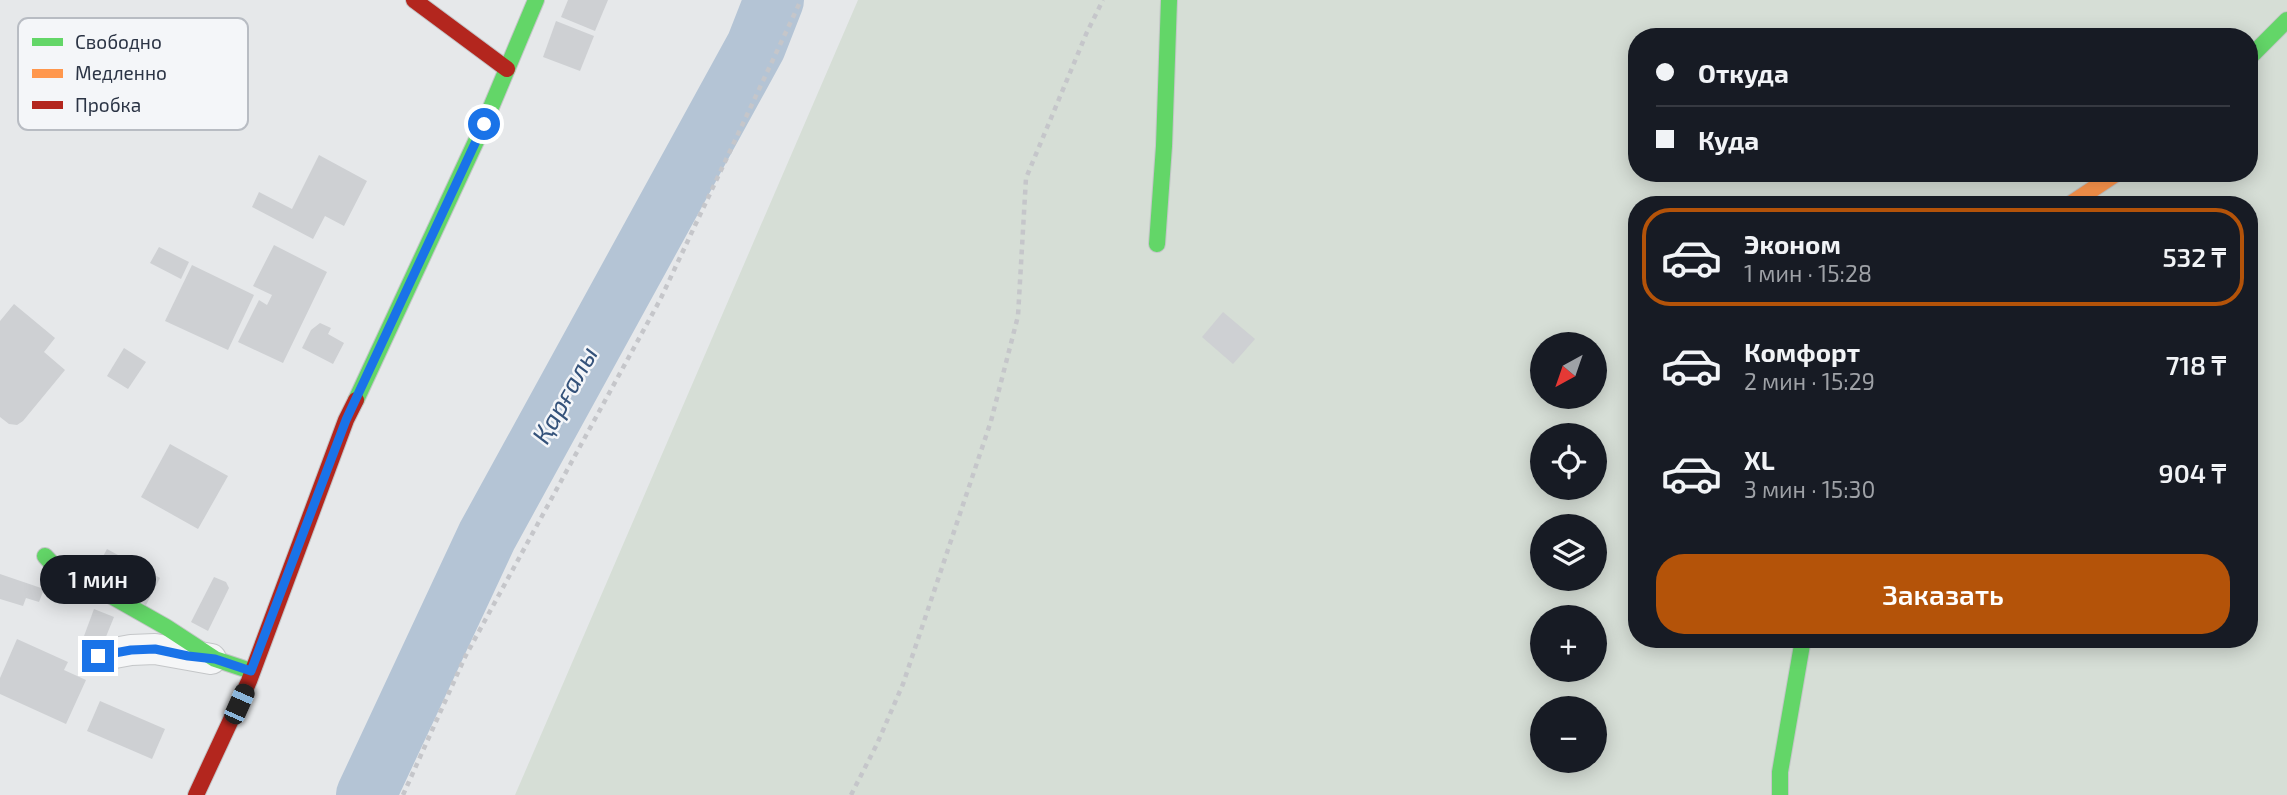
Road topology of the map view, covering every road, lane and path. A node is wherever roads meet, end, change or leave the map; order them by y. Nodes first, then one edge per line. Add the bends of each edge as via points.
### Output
1 (414, 0) edge
2 (536, 0) edge
3 (802, 0) edge
4 (1103, 0) edge
5 (1169, 0) edge
6 (2287, 20) edge
7 (2258, 49) edge
8 (507, 69) junction
9 (2104, 182) edge
10 (2082, 196) edge
11 (1157, 244) dead end
12 (45, 556) dead end
13 (1801, 648) edge
14 (98, 656) dead end
15 (215, 659) junction
16 (251, 671) junction
17 (196, 795) edge
18 (403, 795) edge
19 (851, 795) edge
20 (1780, 795) edge

1 - 8 street
2 - 8 street
3 - 18 path via 660,300 465,657
4 - 19 path via 1026,178 1018,316 991,421 903,684
5 - 11 street
6 - 7 street
8 - 16 street via 346,420
9 - 10 street
12 - 15 street via 60,572 99,589
13 - 20 street
14 - 15 street via 155,649
15 - 16 street
16 - 17 street

